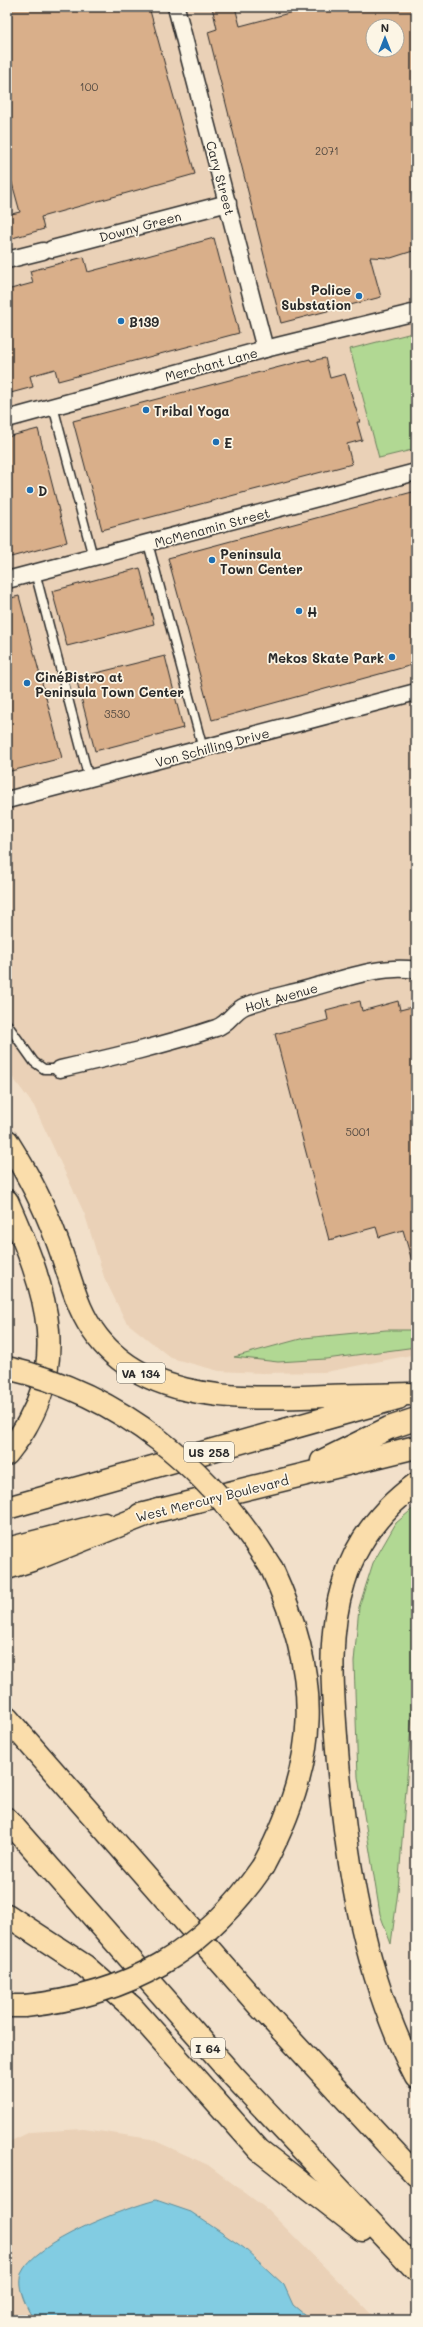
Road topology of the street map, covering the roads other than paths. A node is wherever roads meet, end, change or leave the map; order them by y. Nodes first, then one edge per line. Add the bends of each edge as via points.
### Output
1 (176, 7) edge
2 (228, 203) junction
3 (7, 260) edge
4 (416, 312) edge
5 (265, 349) junction
6 (53, 406) junction
7 (7, 419) edge
8 (416, 472) edge
9 (148, 543) junction
10 (93, 557) junction
11 (35, 572) junction
12 (7, 580) edge
13 (416, 692) edge
14 (203, 749) junction
15 (89, 779) junction
16 (7, 800) edge
17 (416, 970) edge
18 (7, 1024) edge
19 (60, 1069) joint
20 (7, 1141) edge
21 (7, 1201) edge
22 (7, 1368) edge
23 (413, 1393) edge
24 (416, 1419) edge
25 (416, 1447) edge
26 (7, 1454) edge
27 (280, 1481) junction
28 (416, 1484) edge
29 (7, 1508) edge
30 (158, 1510) junction
31 (7, 1549) edge
32 (7, 1568) edge
33 (7, 1710) edge
34 (13, 1725) edge
35 (7, 1819) edge
36 (7, 1915) edge
37 (16, 2006) edge
38 (416, 2077) edge
39 (416, 2176) edge
40 (416, 2271) edge

1 - 2 street, Cary Street
2 - 3 street, Downy Green
2 - 5 street, Cary Street
4 - 5 street, Merchant Lane
5 - 6 street, Merchant Lane
6 - 7 street, Merchant Lane
6 - 10 lane
8 - 9 street, McMenamin Street
9 - 10 street, McMenamin Street
9 - 14 lane
10 - 11 street, McMenamin Street
11 - 12 street, McMenamin Street
11 - 15 lane
13 - 14 street, Von Schilling Drive
14 - 15 street, Von Schilling Drive
15 - 16 street, Von Schilling Drive
17 - 19 street, Holt Avenue via 378,970 256,1003 235,1012 219,1028 162,1045
18 - 19 lane via 34,1062 44,1069
20 - 23 main road, VA 134 via 33,1186 56,1236 80,1307 90,1326 119,1358 140,1372 180,1389 228,1397
21 - 26 main road via 23,1237 45,1303 49,1348 44,1384 35,1410 22,1435
22 - 37 main road, bridge via 49,1380 97,1400 137,1423 190,1465 227,1503 251,1534 272,1568 297,1629 308,1690 305,1754 282,1831 248,1888 220,1919 185,1950 160,1965 94,1994 56,2003
23 - 29 main road, US 258
24 - 27 main road via 388,1428
25 - 27 main road, West Mercury Boulevard
27 - 30 main road, West Mercury Boulevard
28 - 38 main road via 388,1508 356,1550 342,1589 332,1656 338,1766 348,1857 366,1941 380,1986
30 - 31 main road, West Mercury Boulevard
30 - 32 main road
33 - 34 main road
34 - 39 main road via 259,2006
35 - 40 main road, I 64 via 234,2077
36 - 40 main road via 85,1966 132,2008 259,2150

